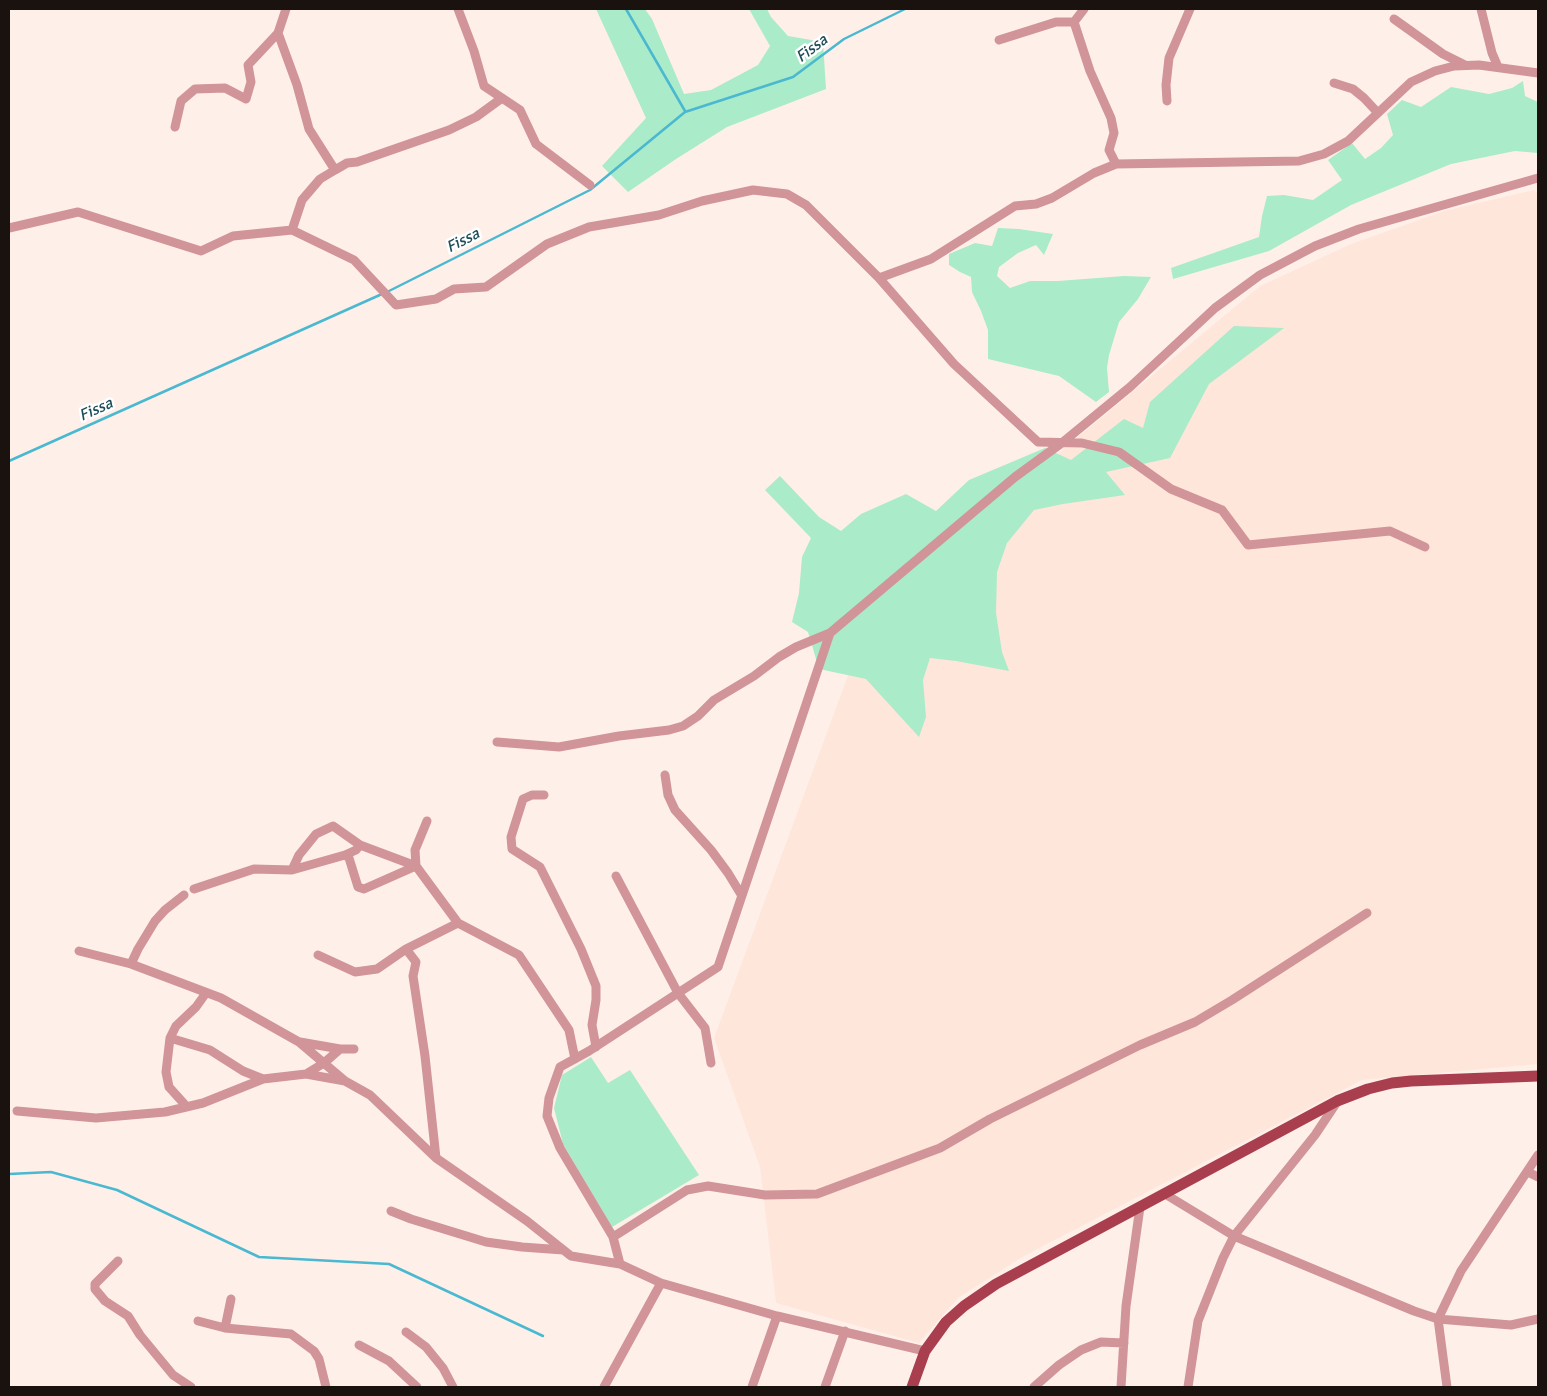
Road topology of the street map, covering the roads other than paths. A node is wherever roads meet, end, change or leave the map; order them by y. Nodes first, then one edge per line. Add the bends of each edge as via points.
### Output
1 (286, 9) edge
2 (458, 9) edge
3 (1084, 9) edge
4 (1190, 9) edge
5 (1481, 9) edge
6 (1394, 19) dead end
7 (1074, 22) junction
8 (278, 33) junction
9 (999, 40) dead end
10 (1465, 66) junction
11 (1498, 67) junction
12 (1538, 73) edge
13 (1334, 83) dead end
14 (502, 98) junction
15 (1166, 101) dead end
16 (1378, 113) junction
17 (174, 127) dead end
18 (1116, 164) junction
19 (335, 170) junction
20 (1538, 178) edge
21 (590, 185) dead end
22 (9, 228) edge
23 (292, 230) junction
24 (879, 278) junction
25 (1063, 442) junction
26 (1425, 548) dead end
27 (830, 634) junction
28 (497, 742) dead end
29 (666, 775) dead end
30 (544, 795) dead end
31 (427, 821) dead end
32 (360, 845) junction
33 (345, 855) junction
34 (416, 866) junction
35 (292, 870) junction
36 (616, 876) dead end
37 (194, 889) dead end
38 (184, 895) dead end
39 (742, 896) junction
40 (1367, 912) dead end
41 (458, 923) junction
42 (406, 949) junction
43 (79, 951) dead end
44 (318, 955) dead end
45 (131, 964) junction
46 (206, 993) junction
47 (678, 993) junction
48 (170, 1038) junction
49 (300, 1042) junction
50 (596, 1047) junction
51 (354, 1048) dead end
52 (340, 1049) junction
53 (575, 1059) junction
54 (324, 1063) junction
55 (712, 1063) dead end
56 (306, 1074) junction
57 (1538, 1076) edge
58 (263, 1079) junction
59 (345, 1082) junction
60 (1338, 1101) junction
61 (186, 1107) junction
62 (17, 1111) dead end
63 (1538, 1155) edge
64 (436, 1158) junction
65 (1528, 1172) junction
66 (1538, 1177) edge
67 (1165, 1194) junction
68 (1140, 1207) junction
69 (391, 1211) dead end
70 (1234, 1236) junction
71 (613, 1237) junction
72 (563, 1250) junction
73 (118, 1261) dead end
74 (620, 1264) junction
75 (661, 1283) junction
76 (231, 1299) dead end
77 (777, 1316) junction
78 (1438, 1319) junction
79 (1538, 1319) edge
80 (198, 1321) dead end
81 (226, 1328) junction
82 (845, 1331) junction
83 (406, 1332) dead end
84 (1124, 1343) junction
85 (359, 1345) dead end
86 (925, 1351) junction
87 (191, 1387) edge
88 (326, 1387) edge
89 (417, 1387) edge
90 (453, 1387) edge
91 (604, 1387) edge
92 (752, 1387) edge
93 (825, 1387) edge
94 (912, 1387) edge
95 (1034, 1387) edge
96 (1121, 1387) edge
97 (1188, 1387) edge
98 (1447, 1387) edge

1 - 8 street
2 - 14 street via 484,86
3 - 7 street
4 - 15 street via 1169,58
5 - 11 street
6 - 10 street
7 - 9 street via 1056,22
7 - 18 street via 1090,71 1111,118 1114,132 1110,150
8 - 17 street via 248,65 251,82 246,99 225,88 194,89 182,100
8 - 19 street via 309,129
10 - 11 street
10 - 16 street via 1435,71 1411,82
11 - 12 street
13 - 16 street via 1352,89
14 - 19 street via 476,118
14 - 21 street via 520,110 536,144
16 - 18 street via 1348,141 1324,154 1298,161
18 - 24 street via 1052,198 1036,204 1014,206 931,259
19 - 23 street via 320,179 302,200
20 - 25 street via 1359,229 1315,246 1260,275 1215,308 1130,387
22 - 23 street via 78,212 201,251 233,236
23 - 24 street via 354,260 396,305 436,299 454,290 486,287 548,244 589,228 659,215 753,190 786,194 806,205
24 - 25 street via 954,364 1038,442
25 - 26 street via 1119,452 1171,489 1222,510 1248,545 1390,531
25 - 27 street via 1015,476
27 - 28 street via 779,657 714,700 683,726 559,747
27 - 39 street
29 - 39 street via 668,795 675,810 711,850
30 - 50 street via 523,799 511,837 512,849 540,867 581,949 596,986 592,1025
31 - 34 street via 415,850
32 - 33 street
32 - 34 street
32 - 35 street via 333,826 316,834
33 - 34 street via 349,858 358,887 364,889
33 - 35 street
34 - 41 street
35 - 37 street via 254,869
36 - 47 street
38 - 45 street via 155,920
39 - 47 street via 718,967
40 - 71 street via 1195,1022 990,1119 940,1148 817,1194 765,1195 708,1186 687,1190
41 - 42 street
41 - 53 street via 519,955 568,1030
42 - 44 street via 377,969 356,972
42 - 64 street via 416,962 413,976
43 - 45 street
45 - 46 street
46 - 48 street via 176,1026
46 - 49 street
47 - 50 street
47 - 55 street via 705,1028
48 - 58 street via 210,1050 243,1072
48 - 61 street via 166,1072 169,1087
49 - 52 street
49 - 54 street
50 - 53 street
51 - 52 street
52 - 54 street
53 - 71 street via 560,1067 549,1098 547,1116 560,1148
54 - 56 street
54 - 59 street
56 - 58 street
56 - 59 street
57 - 60 main road via 1392,1083
58 - 61 street
59 - 64 street via 370,1095
60 - 67 main road
60 - 70 street via 1315,1135
61 - 62 street via 96,1118
63 - 65 street
64 - 72 street via 528,1221
65 - 66 street
65 - 78 street via 1461,1271
67 - 68 main road
67 - 70 street
68 - 84 street
68 - 86 main road via 996,1284 946,1322
69 - 72 street via 486,1242
70 - 78 street
70 - 97 street via 1198,1321
71 - 74 street
72 - 74 street via 571,1256
73 - 87 street via 94,1289 105,1301 128,1316 173,1375
74 - 75 street
75 - 77 street
75 - 91 street
76 - 81 street
77 - 82 street
77 - 92 street
78 - 79 street via 1512,1325
78 - 98 street
80 - 81 street
81 - 88 street via 291,1334 314,1351
82 - 86 street
82 - 93 street
83 - 90 street via 426,1347
84 - 95 street via 1100,1342 1081,1350
84 - 96 street
85 - 89 street via 389,1361
86 - 94 main road

